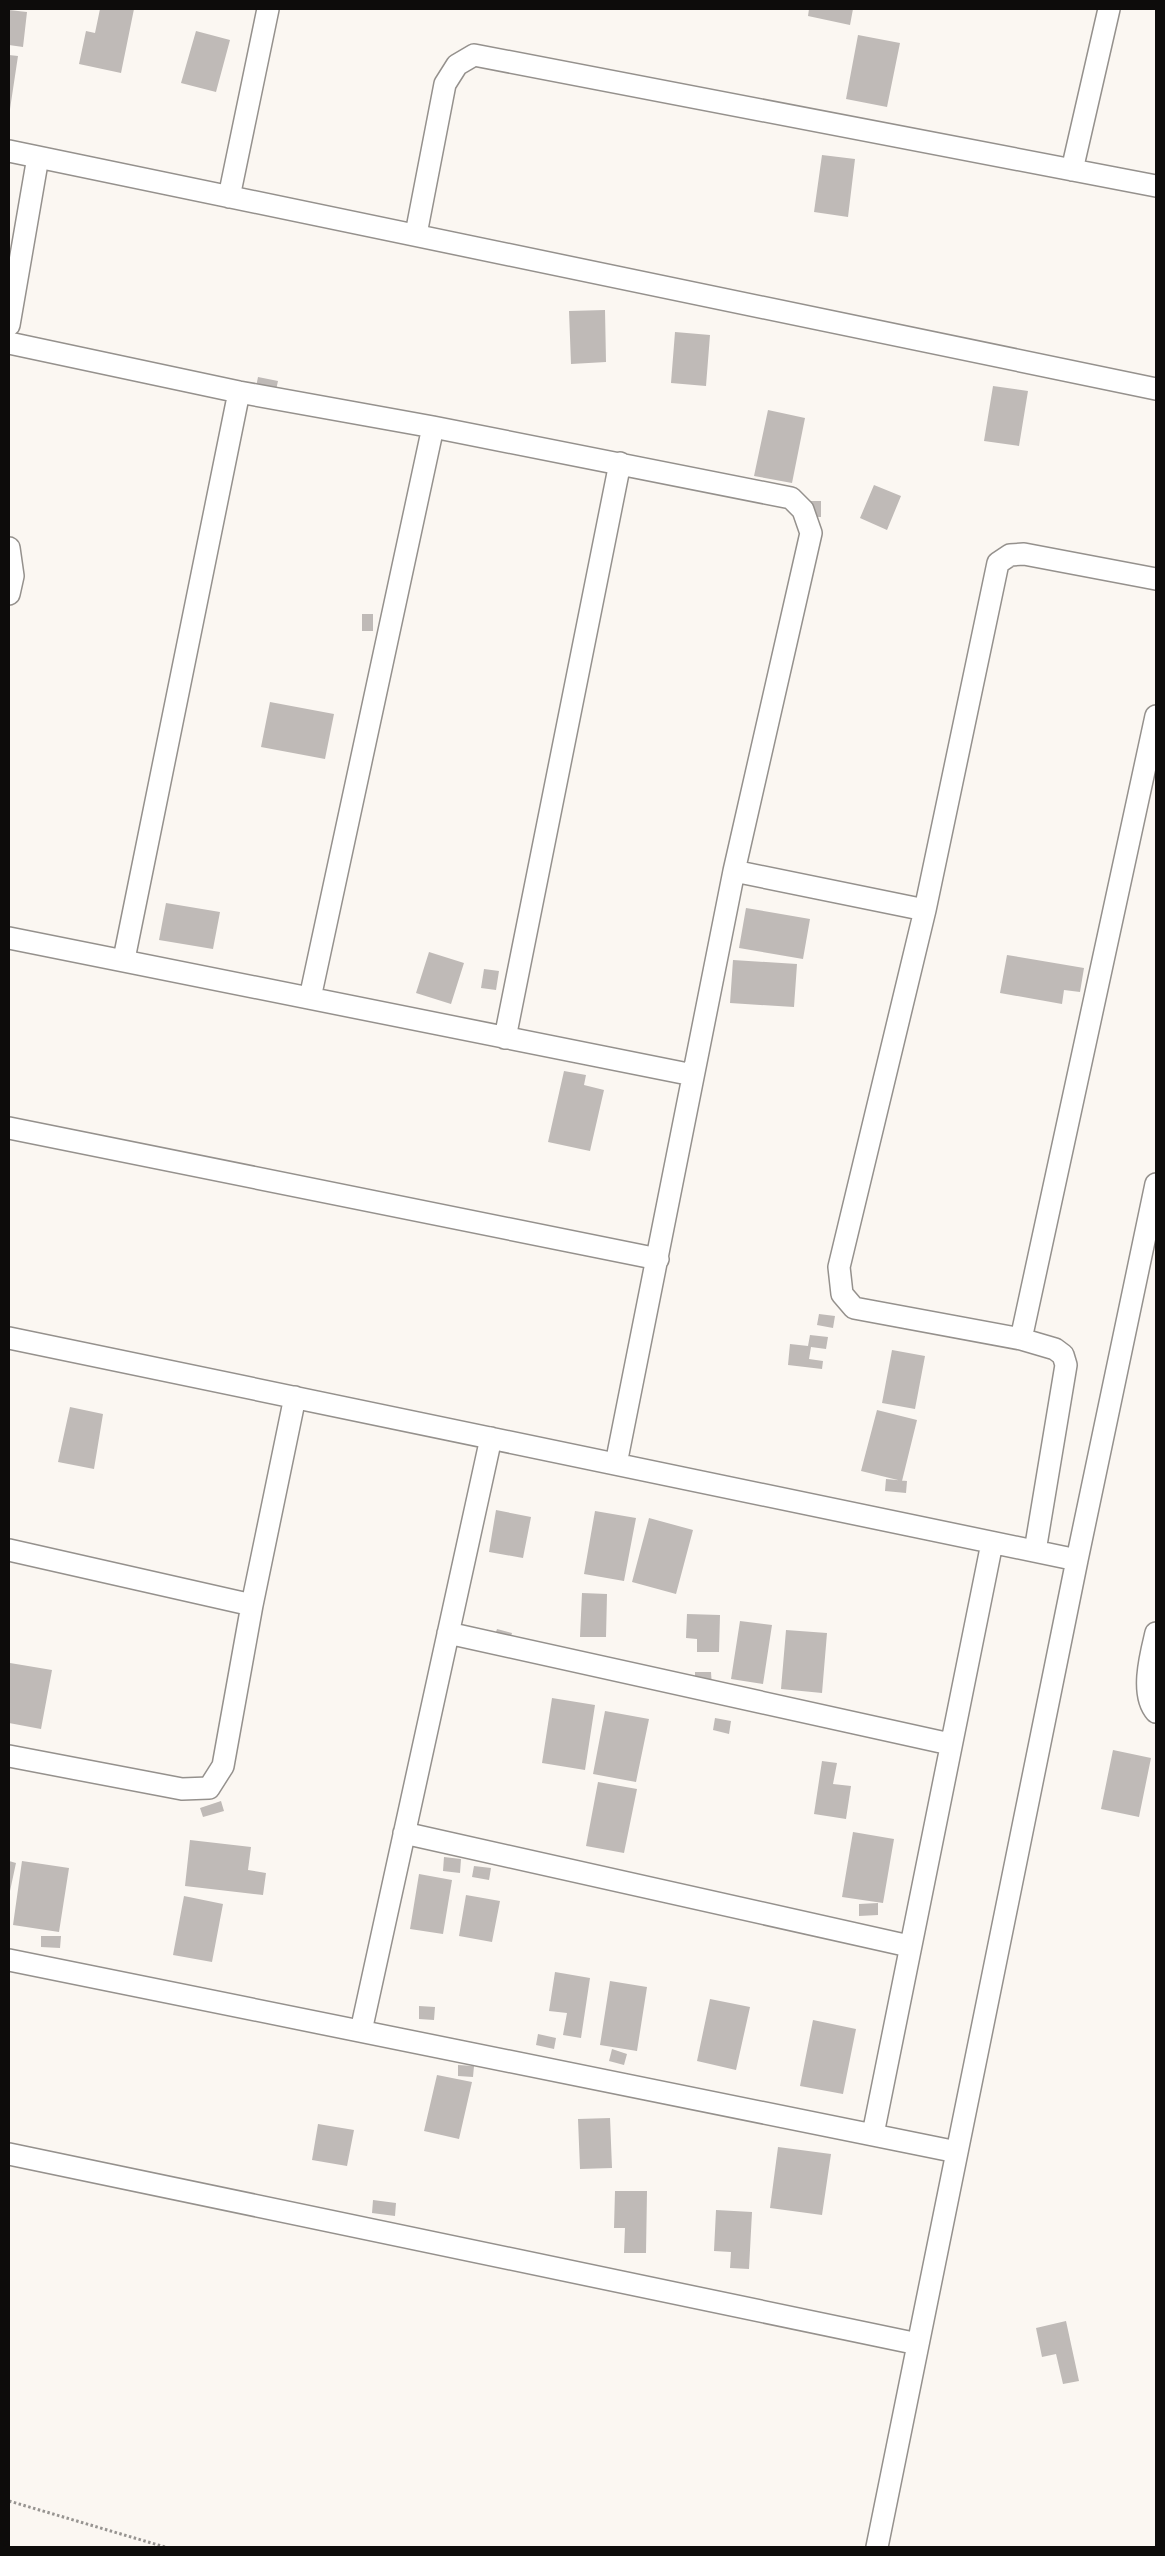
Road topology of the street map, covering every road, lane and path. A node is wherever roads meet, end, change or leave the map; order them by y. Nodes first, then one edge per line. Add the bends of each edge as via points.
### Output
1 (265, 9) edge
2 (1109, 9) edge
3 (9, 151) edge
4 (38, 157) junction
5 (1072, 170) junction
6 (1156, 186) edge
7 (228, 197) junction
8 (416, 234) junction
9 (9, 325) edge
10 (9, 343) edge
11 (1156, 388) edge
12 (239, 392) junction
13 (433, 427) junction
14 (620, 463) junction
15 (9, 548) edge
16 (1156, 580) edge
17 (9, 594) edge
18 (1156, 716) edge
19 (734, 871) junction
20 (925, 910) junction
21 (9, 938) edge
22 (124, 959) junction
23 (310, 998) junction
24 (505, 1038) junction
25 (693, 1076) junction
26 (9, 1128) edge
27 (1156, 1184) edge
28 (658, 1259) junction
29 (9, 1338) edge
30 (1021, 1339) junction
31 (295, 1397) junction
32 (491, 1438) junction
33 (616, 1464) junction
34 (992, 1542) junction
35 (9, 1550) edge
36 (1035, 1551) junction
37 (1077, 1560) junction
38 (252, 1605) junction
39 (448, 1633) junction
40 (1156, 1633) edge
41 (1156, 1712) edge
42 (950, 1744) junction
43 (9, 1756) edge
44 (404, 1833) junction
45 (909, 1946) junction
46 (9, 1960) edge
47 (361, 2031) junction
48 (873, 2134) junction
49 (957, 2152) junction
50 (9, 2154) edge
51 (918, 2344) junction
52 (9, 2501) edge
53 (165, 2547) edge
54 (876, 2547) edge

1 - 7 street
2 - 5 street
3 - 4 street
4 - 7 street
4 - 9 street
5 - 6 street
5 - 8 street via 474,55 457,65 445,84
7 - 8 street
8 - 11 street
10 - 12 street
12 - 13 street
12 - 22 street
13 - 14 street
13 - 23 street
14 - 19 street via 791,498 803,510 811,533
14 - 24 street
15 - 17 street via 13,576
16 - 20 street via 1024,554 1010,555 998,563
18 - 30 street
19 - 20 street
19 - 25 street
20 - 30 street via 839,1267 842,1294 854,1308
21 - 22 street
22 - 23 street
23 - 24 street
24 - 25 street
25 - 28 street
26 - 28 street
27 - 37 street
28 - 33 street
29 - 31 street
30 - 36 street via 1055,1349 1063,1355 1066,1365
31 - 32 street
31 - 38 street
32 - 33 street
32 - 39 street
33 - 34 street
34 - 36 street
34 - 42 street
35 - 38 street
36 - 37 street
37 - 49 street
38 - 43 street via 223,1766 209,1788 182,1789
39 - 42 street
39 - 44 street
40 - 41 street via 1148,1667 1150,1705
42 - 45 street
44 - 45 street
44 - 47 street
45 - 48 street
46 - 47 street
47 - 48 street
48 - 49 street
49 - 51 street
50 - 51 street
51 - 54 street
52 - 53 path

